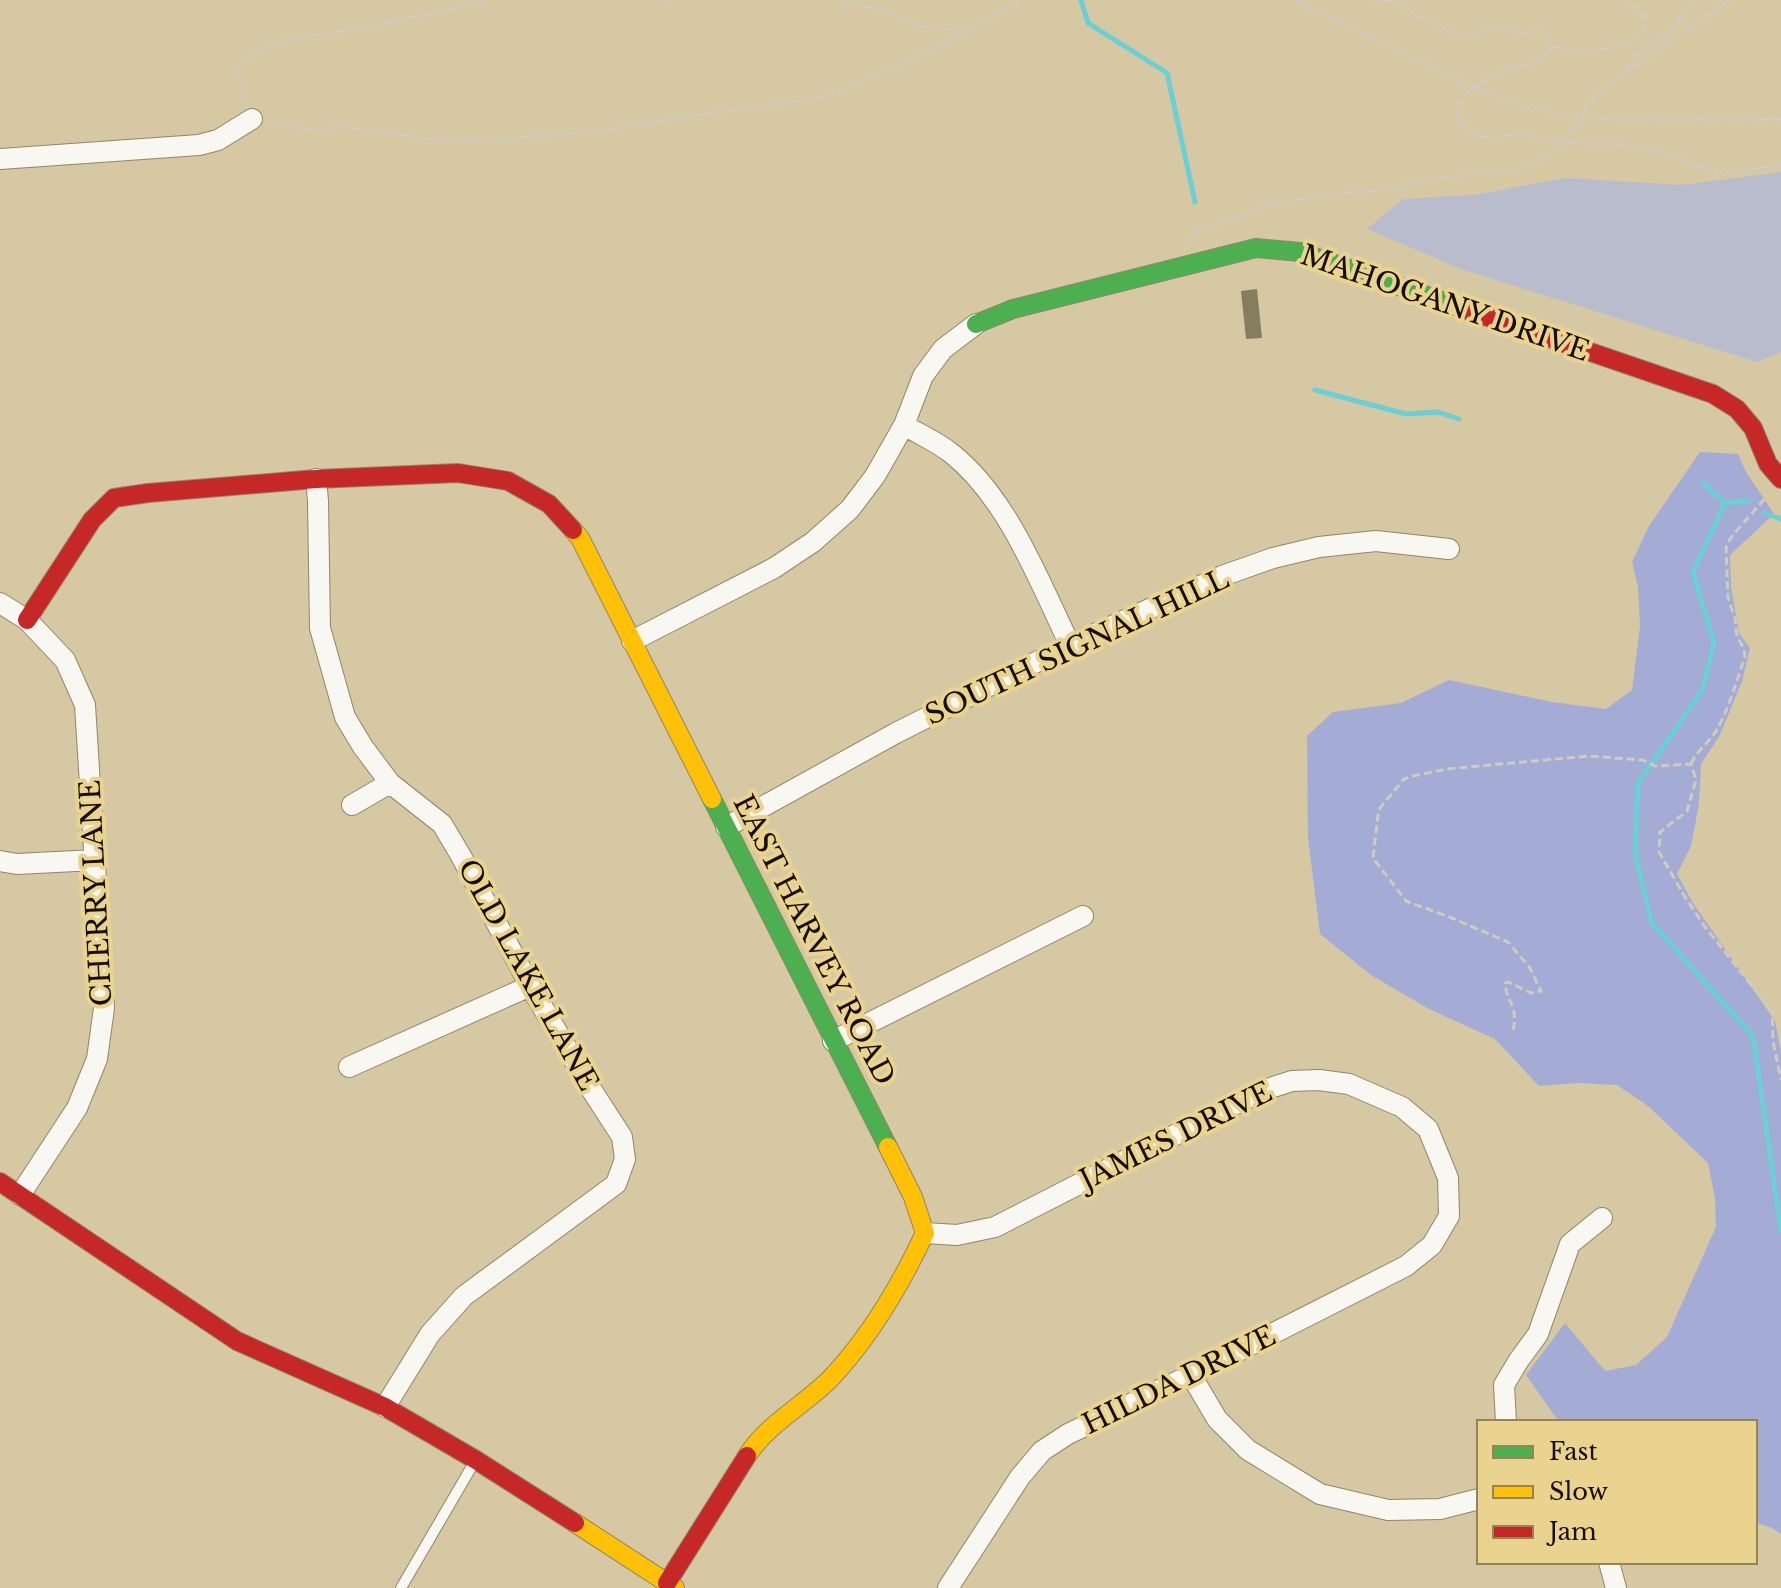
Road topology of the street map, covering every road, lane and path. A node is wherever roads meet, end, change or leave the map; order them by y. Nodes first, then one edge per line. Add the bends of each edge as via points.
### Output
1 (486, 0) edge
2 (662, 0) edge
3 (675, 0) edge
4 (842, 0) edge
5 (1022, 0) edge
6 (1294, 0) edge
7 (1372, 0) edge
8 (1623, 0) edge
9 (1695, 0) edge
10 (1730, 0) edge
11 (965, 32) junction
12 (1552, 46) junction
13 (1627, 71) junction
14 (1474, 87) junction
15 (1582, 117) junction
16 (252, 119) junction
17 (1781, 119) edge
18 (1562, 144) junction
19 (0, 159) edge
20 (1781, 165) edge
21 (1180, 267) junction
22 (976, 324) joint
23 (904, 425) junction
24 (316, 479) junction
25 (1781, 479) edge
26 (1449, 549) dead end
27 (0, 603) edge
28 (27, 620) junction
29 (632, 641) junction
30 (1070, 645) junction
31 (1691, 764) junction
32 (390, 783) junction
33 (352, 805) dead end
34 (726, 827) junction
35 (95, 860) junction
36 (0, 861) edge
37 (1083, 916) dead end
38 (530, 986) junction
39 (1513, 1030) dead end
40 (833, 1041) junction
41 (349, 1067) dead end
42 (1781, 1080) edge
43 (0, 1182) edge
44 (20, 1195) junction
45 (1449, 1216) joint
46 (1602, 1218) dead end
47 (925, 1233) junction
48 (1191, 1375) junction
49 (385, 1407) junction
50 (1506, 1420) edge
51 (476, 1460) junction
52 (1477, 1500) edge
53 (1610, 1564) edge
54 (671, 1585) edge
55 (401, 1588) edge
56 (948, 1588) edge
57 (1616, 1588) edge

1 - 16 path via 360,29 292,37 242,60 236,70
2 - 3 path
4 - 11 path via 882,9 912,24
5 - 11 path
6 - 14 path
7 - 12 path via 1401,4 1457,35 1501,24 1522,34 1544,32
8 - 12 path via 1644,15 1637,37 1591,52
9 - 13 path via 1666,34 1633,58
10 - 13 path
11 - 16 path via 824,97 595,132 441,140 344,127 309,130
12 - 14 path via 1544,60 1507,68
13 - 15 path via 1596,94
14 - 15 path via 1530,108
14 - 18 path via 1459,100 1458,109 1473,134 1520,134
15 - 17 path
15 - 18 path
16 - 19 street via 199,145
18 - 20 path via 1626,144 1717,172
18 - 21 path via 1521,169 1270,204 1195,233 1180,248
21 - 22 street, MAHOGANY DRIVE via 1013,309
21 - 25 street, MAHOGANY DRIVE via 1256,248 1300,252 1713,394 1737,409 1753,428 1768,464
22 - 23 street, MAHOGANY DRIVE via 943,349 923,376
23 - 29 street, MAHOGANY DRIVE via 850,509 813,542 774,568
23 - 30 street via 951,453 984,485 1007,517
24 - 28 street, EAST HARVEY ROAD via 148,493 109,490
24 - 29 street, EAST HARVEY ROAD via 458,473 508,481 549,504 580,538
24 - 32 street, OLD LAKE LANE via 320,628 345,717
25 - 31 path via 1728,542 1728,598 1745,657 1716,731
26 - 30 street, SOUTH SIGNAL HILL via 1376,541 1304,550 1222,576
27 - 28 street, CHERRY LANE
28 - 35 street, CHERRY LANE via 65,660 85,705
29 - 34 street, EAST HARVEY ROAD
30 - 34 street, SOUTH SIGNAL HILL
31 - 39 path via 1655,766 1643,760 1589,756 1447,769 1404,779 1380,808 1373,858 1406,901 1508,942 1530,968 1541,991 1531,993 1505,983 1515,1013
31 - 42 path via 1697,777 1690,803 1660,832 1659,852 1705,927 1772,1011
32 - 33 street
32 - 38 street, OLD LAKE LANE via 442,824
34 - 40 street, EAST HARVEY ROAD
35 - 36 street
35 - 44 street, CHERRY LANE via 104,1008 97,1059 77,1108
37 - 40 street
38 - 41 street
38 - 49 street, OLD LAKE LANE via 622,1137 625,1159 616,1184 464,1296 430,1334
40 - 47 street, EAST HARVEY ROAD via 913,1197
43 - 44 street
44 - 49 street via 237,1341
45 - 47 street, JAMES DRIVE via 1448,1178 1428,1129 1402,1107 1349,1084 1319,1080 1292,1081 1261,1091 995,1227 957,1235
45 - 48 street, HILDA DRIVE via 1432,1245 1406,1266
46 - 50 street via 1570,1244 1538,1334 1504,1385
47 - 54 street via 905,1276 866,1335 831,1378 754,1445
48 - 52 street via 1217,1419 1248,1450 1320,1494 1388,1510 1440,1509
48 - 56 street, HILDA DRIVE via 1042,1451
49 - 51 street
51 - 54 street
51 - 55 lane
53 - 57 street

